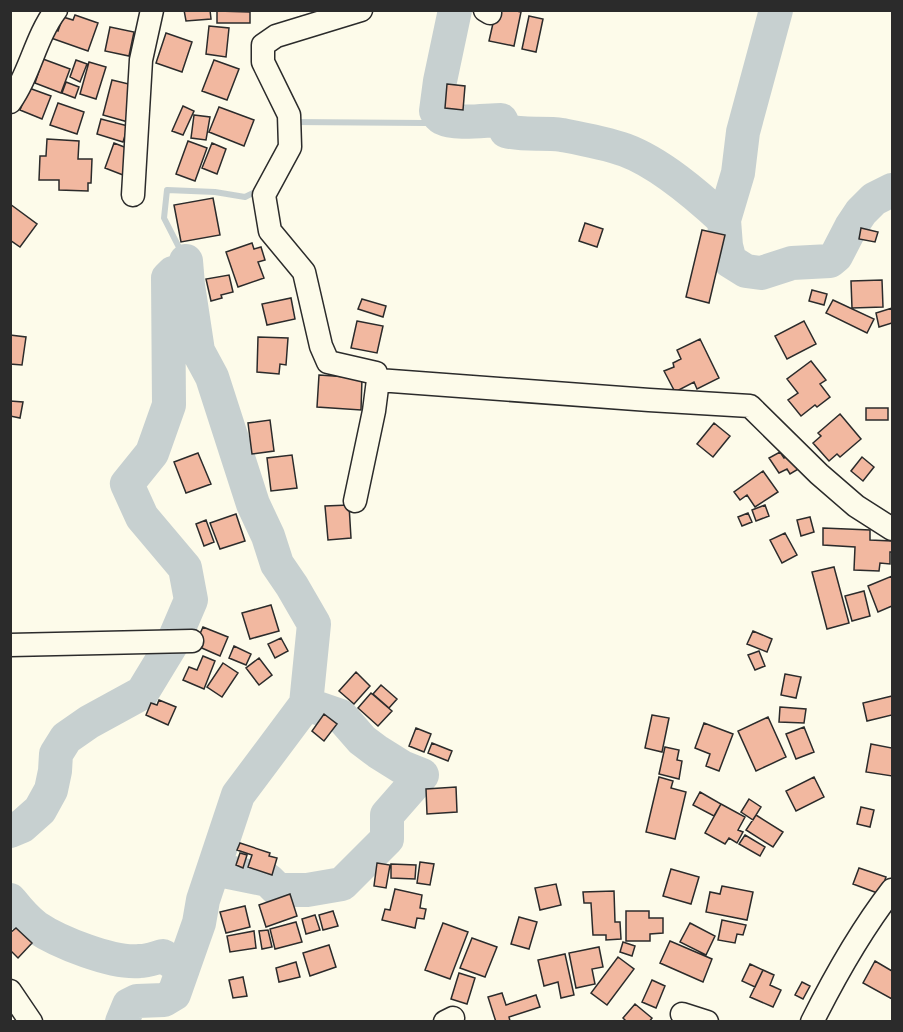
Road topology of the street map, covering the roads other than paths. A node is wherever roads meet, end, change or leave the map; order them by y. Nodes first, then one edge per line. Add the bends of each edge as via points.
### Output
1 (56, 10) edge
2 (152, 10) edge
3 (361, 10) edge
4 (10, 102) edge
5 (133, 195) dead end
6 (378, 380) junction
7 (355, 501) dead end
8 (892, 529) edge
9 (192, 641) dead end
10 (10, 645) edge
11 (892, 890) edge
12 (10, 991) edge
13 (682, 1014) dead end
14 (31, 1022) edge
15 (707, 1022) edge
16 (812, 1022) edge

1 - 4 street
2 - 5 street via 141,60
3 - 6 street via 276,36 263,45 263,62 289,115 290,147 264,195 270,231 304,272 328,362 376,374
6 - 7 street
6 - 8 street via 750,406 819,474 856,506
9 - 10 street
11 - 16 street via 845,961
12 - 14 street
13 - 15 street

